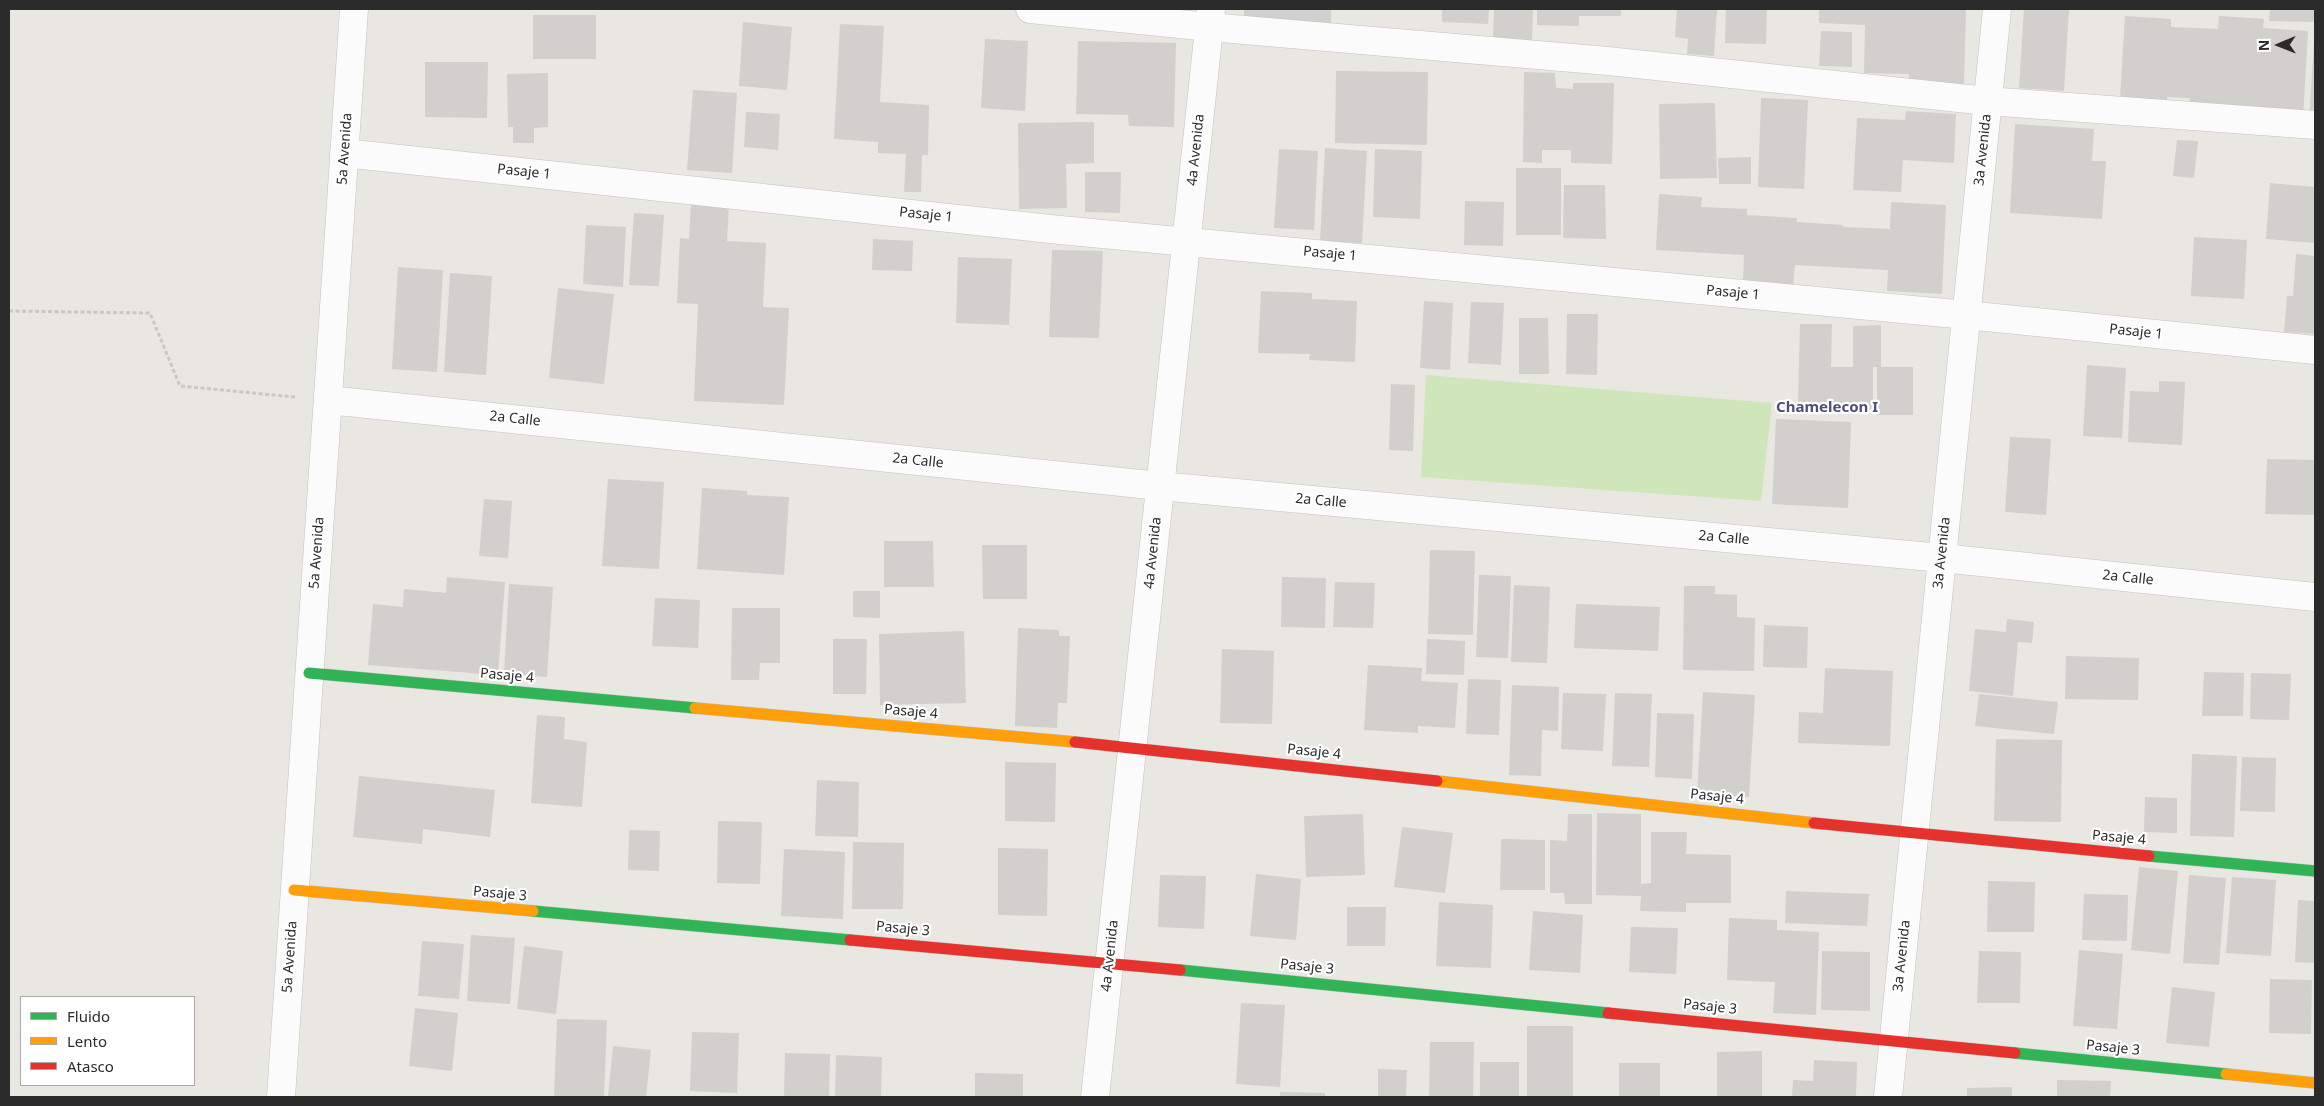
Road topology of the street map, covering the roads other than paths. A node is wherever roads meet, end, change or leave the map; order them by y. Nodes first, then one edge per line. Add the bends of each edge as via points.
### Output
1 (354, 9) edge
2 (1030, 9) edge
3 (1997, 9) edge
4 (1210, 18) edge
5 (1987, 101) junction
6 (2315, 125) edge
7 (344, 153) junction
8 (1187, 240) junction
9 (1966, 315) junction
10 (2315, 350) edge
11 (328, 400) junction
12 (1160, 486) junction
13 (1942, 558) junction
14 (2315, 597) edge
15 (309, 673) junction
16 (1132, 747) junction
17 (1914, 834) junction
18 (2315, 871) edge
19 (294, 890) junction
20 (1110, 962) junction
21 (1894, 1041) junction
22 (2315, 1083) edge
23 (280, 1097) edge
24 (1095, 1097) edge
25 (1888, 1097) edge

1 - 7 street, 5a Avenida
2 - 4 street
3 - 5 street, 3a Avenida
4 - 5 street
4 - 8 street, 4a Avenida
5 - 6 street
5 - 9 street, 3a Avenida
7 - 8 street, Pasaje 1 via 1060,230
7 - 11 street, 5a Avenida
8 - 9 street, Pasaje 1
8 - 12 street, 4a Avenida
9 - 10 street, Pasaje 1
9 - 13 street, 3a Avenida
11 - 12 street, 2a Calle
11 - 15 street, 5a Avenida
12 - 13 street, 2a Calle
12 - 16 street, 4a Avenida
13 - 14 street, 2a Calle
13 - 17 street, 3a Avenida
15 - 16 street, Pasaje 4
15 - 19 street, 5a Avenida
16 - 17 street, Pasaje 4
16 - 20 street, 4a Avenida
17 - 18 street, Pasaje 4
17 - 21 street, 3a Avenida
19 - 20 street, Pasaje 3
19 - 23 street, 5a Avenida
20 - 21 street, Pasaje 3
20 - 24 street, 4a Avenida
21 - 22 street, Pasaje 3
21 - 25 street, 3a Avenida

